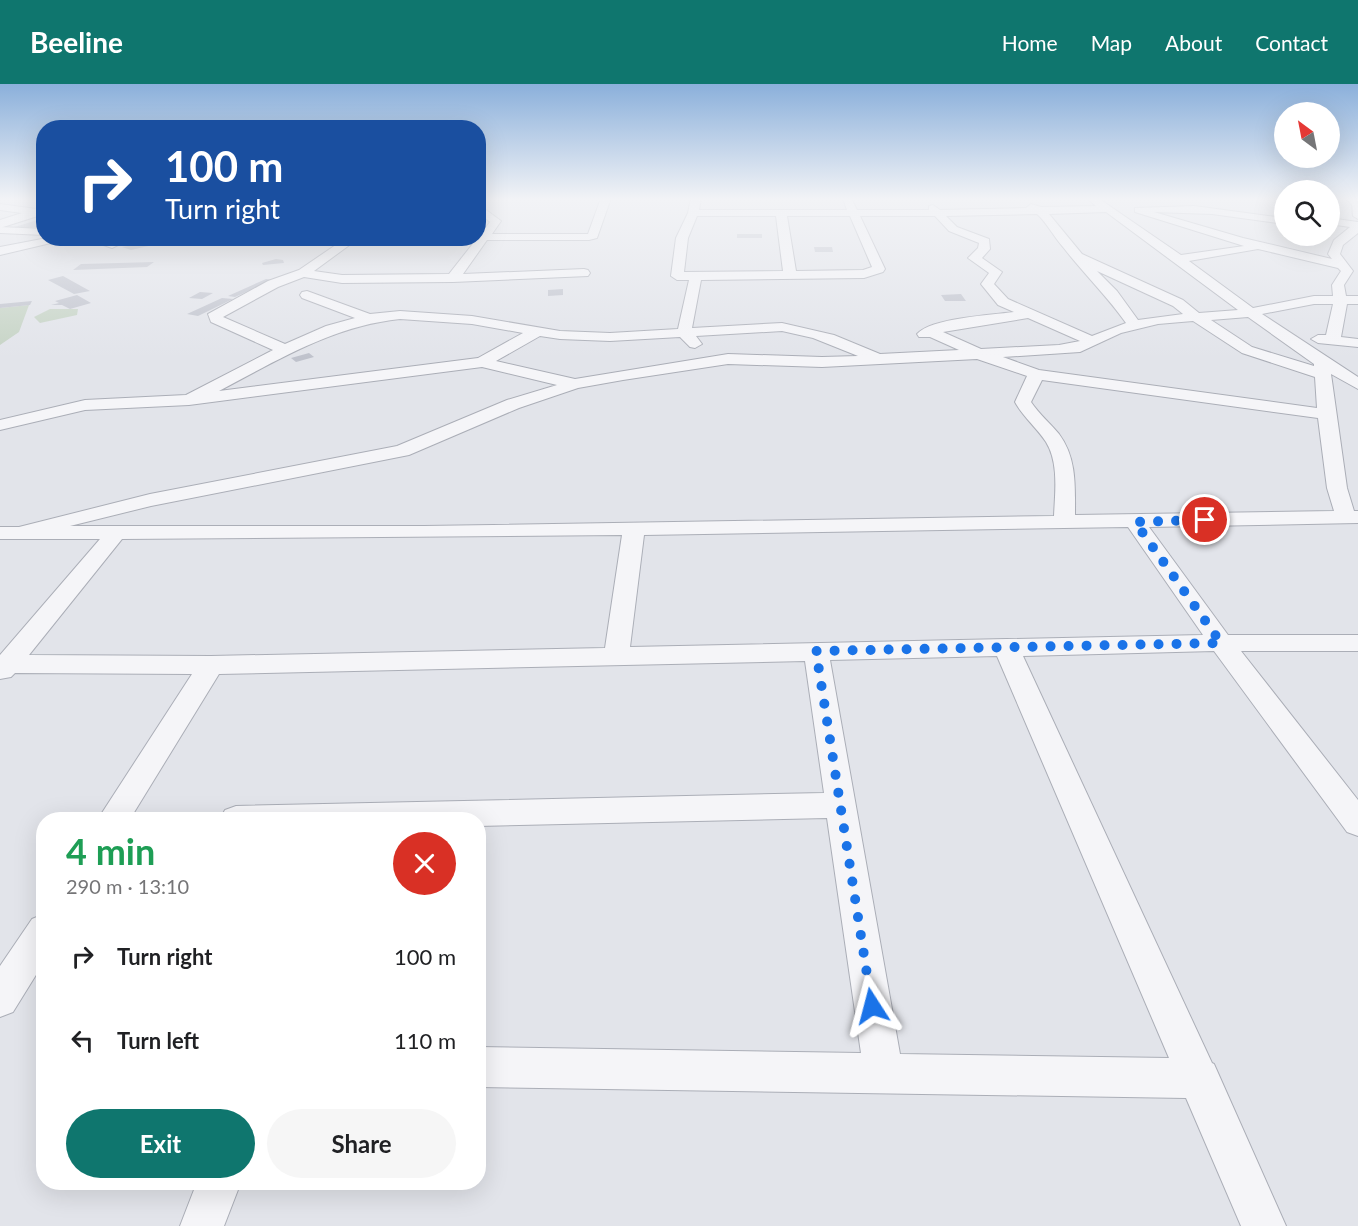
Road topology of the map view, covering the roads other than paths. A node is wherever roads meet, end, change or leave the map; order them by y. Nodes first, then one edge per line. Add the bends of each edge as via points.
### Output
1 (335, 251) edge
2 (474, 251) edge
3 (680, 251) edge
4 (787, 251) edge
5 (873, 251) edge
6 (981, 251) edge
7 (1074, 251) edge
8 (1166, 251) edge
9 (1233, 251) edge
10 (1282, 251) edge
11 (1334, 251) edge
12 (1078, 257) junction
13 (1176, 259) junction
14 (1341, 265) junction
15 (303, 273) junction
16 (585, 273) dead end
17 (790, 274) junction
18 (696, 276) junction
19 (453, 278) junction
20 (307, 295) dead end
21 (1341, 300) junction
22 (1358, 300) edge
23 (1248, 313) junction
24 (1029, 314) junction
25 (1196, 317) junction
26 (369, 318) junction
27 (1135, 326) junction
28 (538, 331) junction
29 (929, 332) junction
30 (684, 333) junction
31 (1333, 339) junction
32 (1288, 340) junction
33 (1092, 341) junction
34 (1358, 343) edge
35 (285, 350) junction
36 (981, 355) junction
37 (886, 359) junction
38 (711, 361) junction
39 (482, 362) junction
40 (1322, 369) junction
41 (1036, 374) junction
42 (575, 384) junction
43 (1358, 384) edge
44 (189, 400) junction
45 (1326, 414) junction
46 (0, 425) edge
47 (1352, 517) edge
48 (1135, 522) junction
49 (1065, 523) junction
50 (634, 529) junction
51 (23, 532) junction
52 (117, 532) junction
53 (0, 533) edge
54 (1221, 643) junction
55 (1358, 643) edge
56 (1006, 647) junction
57 (816, 651) junction
58 (616, 656) junction
59 (211, 665) junction
60 (3, 667) edge
61 (839, 805) junction
62 (118, 812) edge
63 (486, 814) edge
64 (1358, 823) edge
65 (36, 943) edge
66 (0, 999) edge
67 (486, 1067) edge
68 (884, 1073) junction
69 (1200, 1078) junction
70 (216, 1190) edge
71 (202, 1226) edge
72 (1264, 1226) edge

1 - 15 street
2 - 19 street
3 - 18 street via 677,276
4 - 17 street
5 - 17 street via 877,271
6 - 24 street via 974,258 996,272 987,284 998,299
7 - 12 street
8 - 13 street
9 - 13 street
10 - 14 street
11 - 14 street
12 - 25 street via 1178,303
12 - 27 street
13 - 23 street
14 - 21 street via 1347,271 1338,285
15 - 19 street via 342,279
15 - 35 street via 215,314 216,319
16 - 19 street
17 - 18 street
18 - 30 street
20 - 26 street
21 - 22 street
21 - 23 street via 1298,302
21 - 31 street
23 - 25 street
23 - 32 street
24 - 29 street
24 - 33 street
25 - 27 street
25 - 40 street via 1247,350
26 - 28 street via 400,315 472,320
26 - 35 street
27 - 33 street
28 - 30 street via 610,337
28 - 39 street
29 - 36 street
29 - 37 street via 906,342
30 - 37 street via 782,327 838,341
30 - 38 street
31 - 32 street
31 - 34 street
32 - 40 street
33 - 36 street via 1059,350
35 - 44 street
36 - 37 street
36 - 41 street
37 - 38 street
38 - 42 street
39 - 42 street
39 - 44 street
40 - 43 street
40 - 45 street
41 - 45 street
41 - 49 street via 1023,402 1029,414 1056,442 1063,461
42 - 51 street via 468,421 402,451 150,500
44 - 46 street via 85,405
45 - 47 street via 1336,488
47 - 48 street
48 - 49 street
48 - 54 street
49 - 50 street
50 - 52 street
50 - 58 street
51 - 52 street
51 - 53 street
52 - 60 street
54 - 55 street
54 - 56 street
54 - 64 street
56 - 57 street
56 - 69 street
57 - 58 street
57 - 61 street
58 - 59 street
59 - 60 street
59 - 62 street
61 - 63 street
61 - 68 street
65 - 66 street
67 - 68 street
68 - 69 street
69 - 72 street
70 - 71 street

